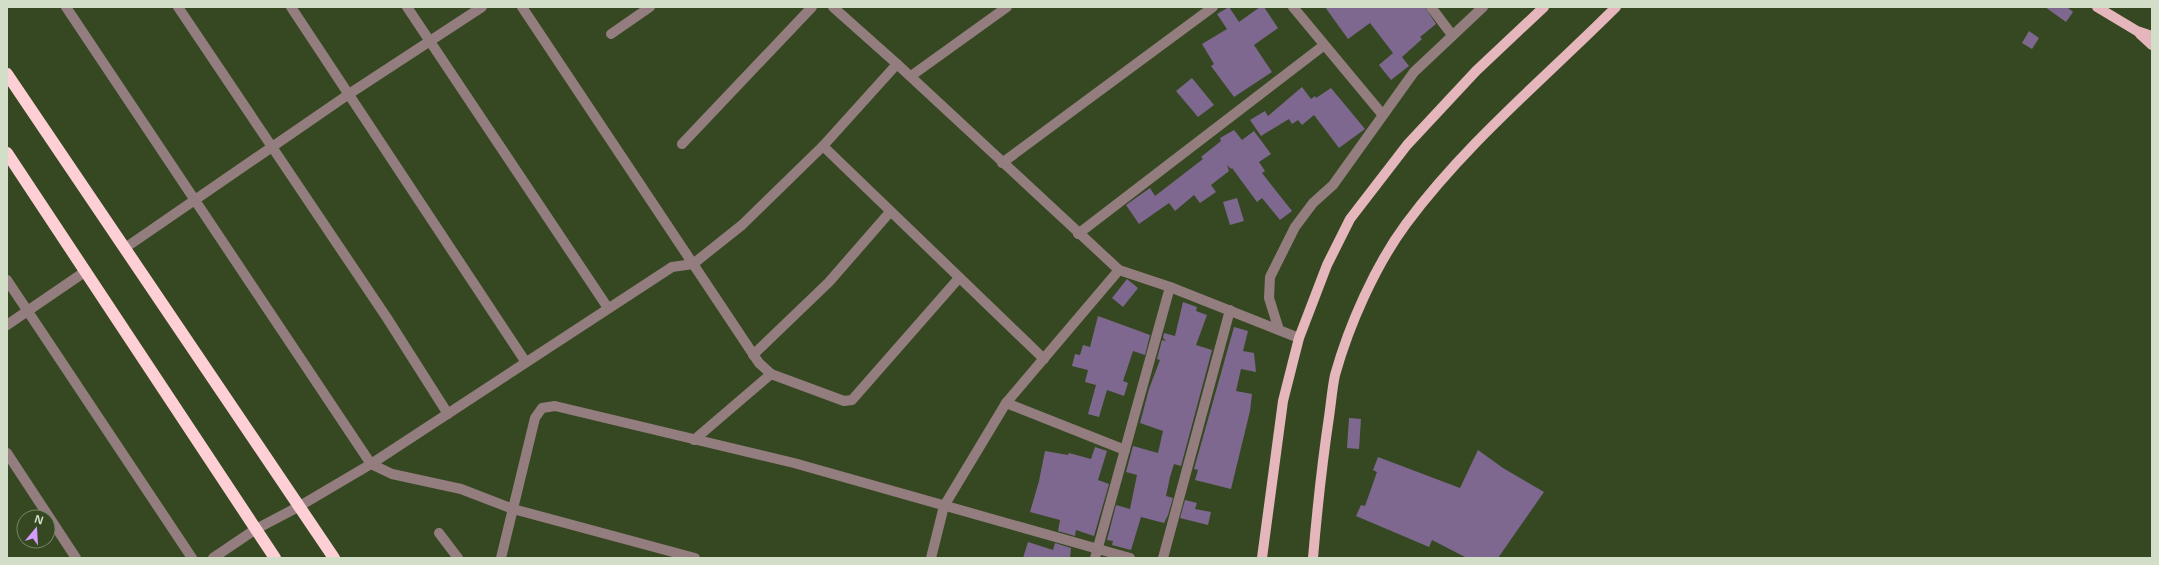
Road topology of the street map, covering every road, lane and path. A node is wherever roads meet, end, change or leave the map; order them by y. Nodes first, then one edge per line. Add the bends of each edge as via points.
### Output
1 (66, 7) edge
2 (178, 7) edge
3 (291, 7) edge
4 (408, 7) edge
5 (482, 7) edge
6 (522, 7) edge
7 (650, 7) edge
8 (812, 7) edge
9 (833, 7) edge
10 (1007, 7) edge
11 (1213, 7) edge
12 (1293, 7) edge
13 (1431, 7) edge
14 (1483, 7) edge
15 (1544, 7) edge
16 (1616, 7) edge
17 (2097, 7) edge
18 (2137, 31) junction
19 (611, 34) dead end
20 (1452, 35) junction
21 (2152, 36) edge
22 (430, 41) junction
23 (2152, 45) edge
24 (1323, 46) junction
25 (897, 64) junction
26 (7, 74) edge
27 (911, 76) junction
28 (349, 94) junction
29 (1382, 114) junction
30 (682, 144) dead end
31 (823, 146) junction
32 (272, 148) junction
33 (7, 153) edge
34 (1002, 163) junction
35 (194, 200) junction
36 (890, 212) junction
37 (1078, 234) junction
38 (125, 248) junction
39 (693, 264) junction
40 (1119, 270) junction
41 (86, 271) junction
42 (959, 278) junction
43 (7, 280) edge
44 (1170, 287) junction
45 (608, 308) junction
46 (28, 310) junction
47 (1230, 310) junction
48 (7, 325) edge
49 (1279, 330) junction
50 (1299, 338) junction
51 (753, 355) junction
52 (1044, 359) junction
53 (526, 361) junction
54 (771, 374) junction
55 (1006, 403) junction
56 (448, 414) junction
57 (694, 440) junction
58 (1125, 450) junction
59 (7, 453) edge
60 (371, 464) junction
61 (944, 506) junction
62 (298, 507) junction
63 (512, 509) junction
64 (256, 529) junction
65 (439, 533) dead end
66 (1096, 554) edge
67 (76, 558) edge
68 (192, 558) edge
69 (213, 558) edge
70 (275, 558) edge
71 (334, 558) edge
72 (458, 558) edge
73 (501, 558) edge
74 (695, 558) edge
75 (931, 558) edge
76 (1130, 558) edge
77 (1163, 558) edge
78 (1262, 558) edge
79 (1313, 558) edge

1 - 35 street
2 - 32 street
3 - 28 street
4 - 22 street
5 - 22 street
6 - 39 street
7 - 19 street
8 - 30 street
9 - 25 street
10 - 27 street
11 - 34 street
12 - 24 street
13 - 20 street
14 - 20 street
15 - 50 main road via 1476,71 1412,140 1350,219 1327,265
16 - 79 main road via 1501,117 1431,191 1381,263 1356,316 1335,376
17 - 18 main road
18 - 21 main road
18 - 23 main road
20 - 29 street via 1414,72
22 - 28 street
22 - 45 street
24 - 29 street
24 - 37 street
25 - 27 street
25 - 31 street
26 - 38 highway
27 - 34 street
28 - 32 street
28 - 53 street
29 - 49 street via 1333,185 1313,203 1296,227 1270,277 1269,298
31 - 36 street
31 - 39 street via 742,224
32 - 35 street
32 - 56 street via 387,318
33 - 41 highway
34 - 37 street
35 - 38 street
35 - 60 street
36 - 42 street
36 - 51 street via 829,282
37 - 40 street
38 - 62 highway
39 - 45 street via 672,267
39 - 51 street
40 - 44 street
40 - 52 street
41 - 46 street
41 - 64 highway
42 - 52 street
42 - 54 street via 852,400 844,401
43 - 46 street
44 - 47 street
44 - 58 street
45 - 53 street
46 - 48 street
46 - 68 street
47 - 49 street
47 - 77 street
49 - 50 street
50 - 78 main road via 1283,400
51 - 54 street
52 - 55 street
53 - 56 street
54 - 57 street
55 - 58 street
55 - 61 street
56 - 60 street
57 - 61 street via 794,463
57 - 63 street via 555,406 542,408 535,418
58 - 66 street
59 - 67 street
60 - 62 street
60 - 63 street via 392,474 462,489
61 - 66 street
61 - 75 street
62 - 64 street
62 - 71 highway
63 - 73 street
63 - 74 street
64 - 69 street
64 - 70 highway
65 - 72 street
66 - 76 street

